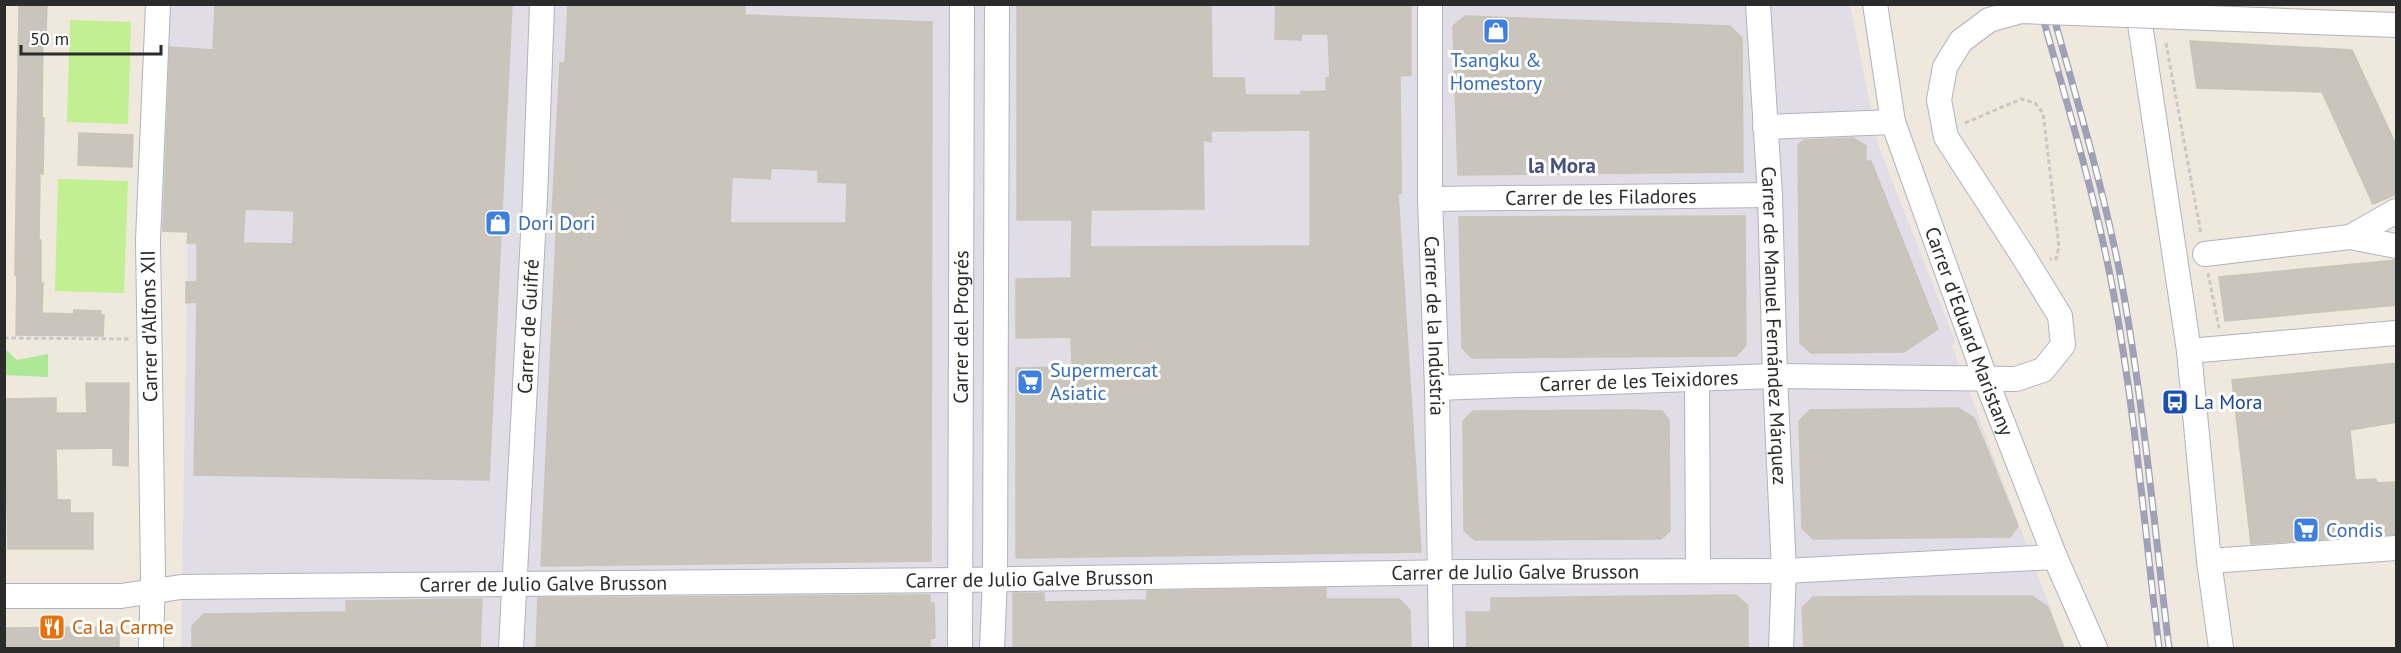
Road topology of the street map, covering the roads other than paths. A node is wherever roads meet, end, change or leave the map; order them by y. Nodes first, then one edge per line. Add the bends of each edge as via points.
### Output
1 (158, 4) edge
2 (542, 4) edge
3 (962, 4) edge
4 (997, 4) edge
5 (1430, 4) edge
6 (1758, 4) edge
7 (1875, 4) edge
8 (2138, 4) edge
9 (2397, 25) edge
10 (1893, 123) junction
11 (1765, 128) junction
12 (1770, 195) junction
13 (1430, 199) junction
14 (2397, 211) edge
15 (2350, 237) junction
16 (2397, 246) edge
17 (2205, 254) road end
18 (2397, 333) edge
19 (2189, 351) junction
20 (1775, 376) junction
21 (1697, 379) junction
22 (1986, 380) junction
23 (1437, 388) junction
24 (2397, 548) edge
25 (2055, 557) junction
26 (2209, 561) junction
27 (1698, 570) junction
28 (1784, 571) junction
29 (1440, 572) junction
30 (995, 578) junction
31 (960, 580) junction
32 (515, 584) junction
33 (151, 592) junction
34 (4, 596) edge
35 (151, 648) edge
36 (511, 648) edge
37 (960, 648) edge
38 (992, 648) edge
39 (1441, 648) edge
40 (1781, 648) edge
41 (2095, 648) edge
42 (2221, 648) edge

1 - 33 street, Carrer d'Alfons XII via 148,240
2 - 32 street, Carrer de Guifré
3 - 31 street, Carrer del Progrés
4 - 30 street, Carrer del Progrés
5 - 13 street, Carrer de la Indústria
6 - 11 street, Carrer de Manuel Fernández Márquez
7 - 10 street, Carrer d'Eduard Maristany
8 - 19 street
9 - 22 street, Carrer de les Teixidores, bridge via 2021,11 1989,20 1961,41 1945,67 1939,100 1946,137 2036,258 2060,316 2063,345 2043,370 2016,379
10 - 11 street
10 - 22 street, Carrer d'Eduard Maristany
11 - 12 street, Carrer de Manuel Fernández Márquez
12 - 13 street, Carrer de les Filadores
12 - 20 street, Carrer de Manuel Fernández Márquez
13 - 23 street, Carrer de la Indústria
14 - 15 street
15 - 16 street
15 - 17 street
18 - 19 street
19 - 26 street
20 - 21 street, Carrer de les Teixidores
20 - 22 street, Carrer de les Teixidores
20 - 28 street, Carrer de Manuel Fernández Márquez
21 - 23 street, Carrer de les Teixidores
21 - 27 street
22 - 25 street, Carrer d'Eduard Maristany
23 - 29 street, Carrer de la Indústria
24 - 26 street
25 - 28 street, Carrer de Julio Galve Brusson
25 - 41 street, Carrer d'Eduard Maristany
26 - 42 street
27 - 28 street, Carrer de Julio Galve Brusson
27 - 29 street, Carrer de Julio Galve Brusson
28 - 40 street, Carrer de Manuel Fernández Márquez
29 - 30 street, Carrer de Julio Galve Brusson
29 - 39 street, Carrer de la Indústria
30 - 31 street, Carrer de Julio Galve Brusson
30 - 38 street, Carrer del Progrés
31 - 32 street, Carrer de Julio Galve Brusson
31 - 37 street, Carrer del Progrés
32 - 33 street, Carrer de Julio Galve Brusson via 181,587
32 - 36 street, Carrer de Guifré
33 - 34 street, Carrer de Julio Galve Brusson via 121,596
33 - 35 street, Carrer d'Alfons XII

